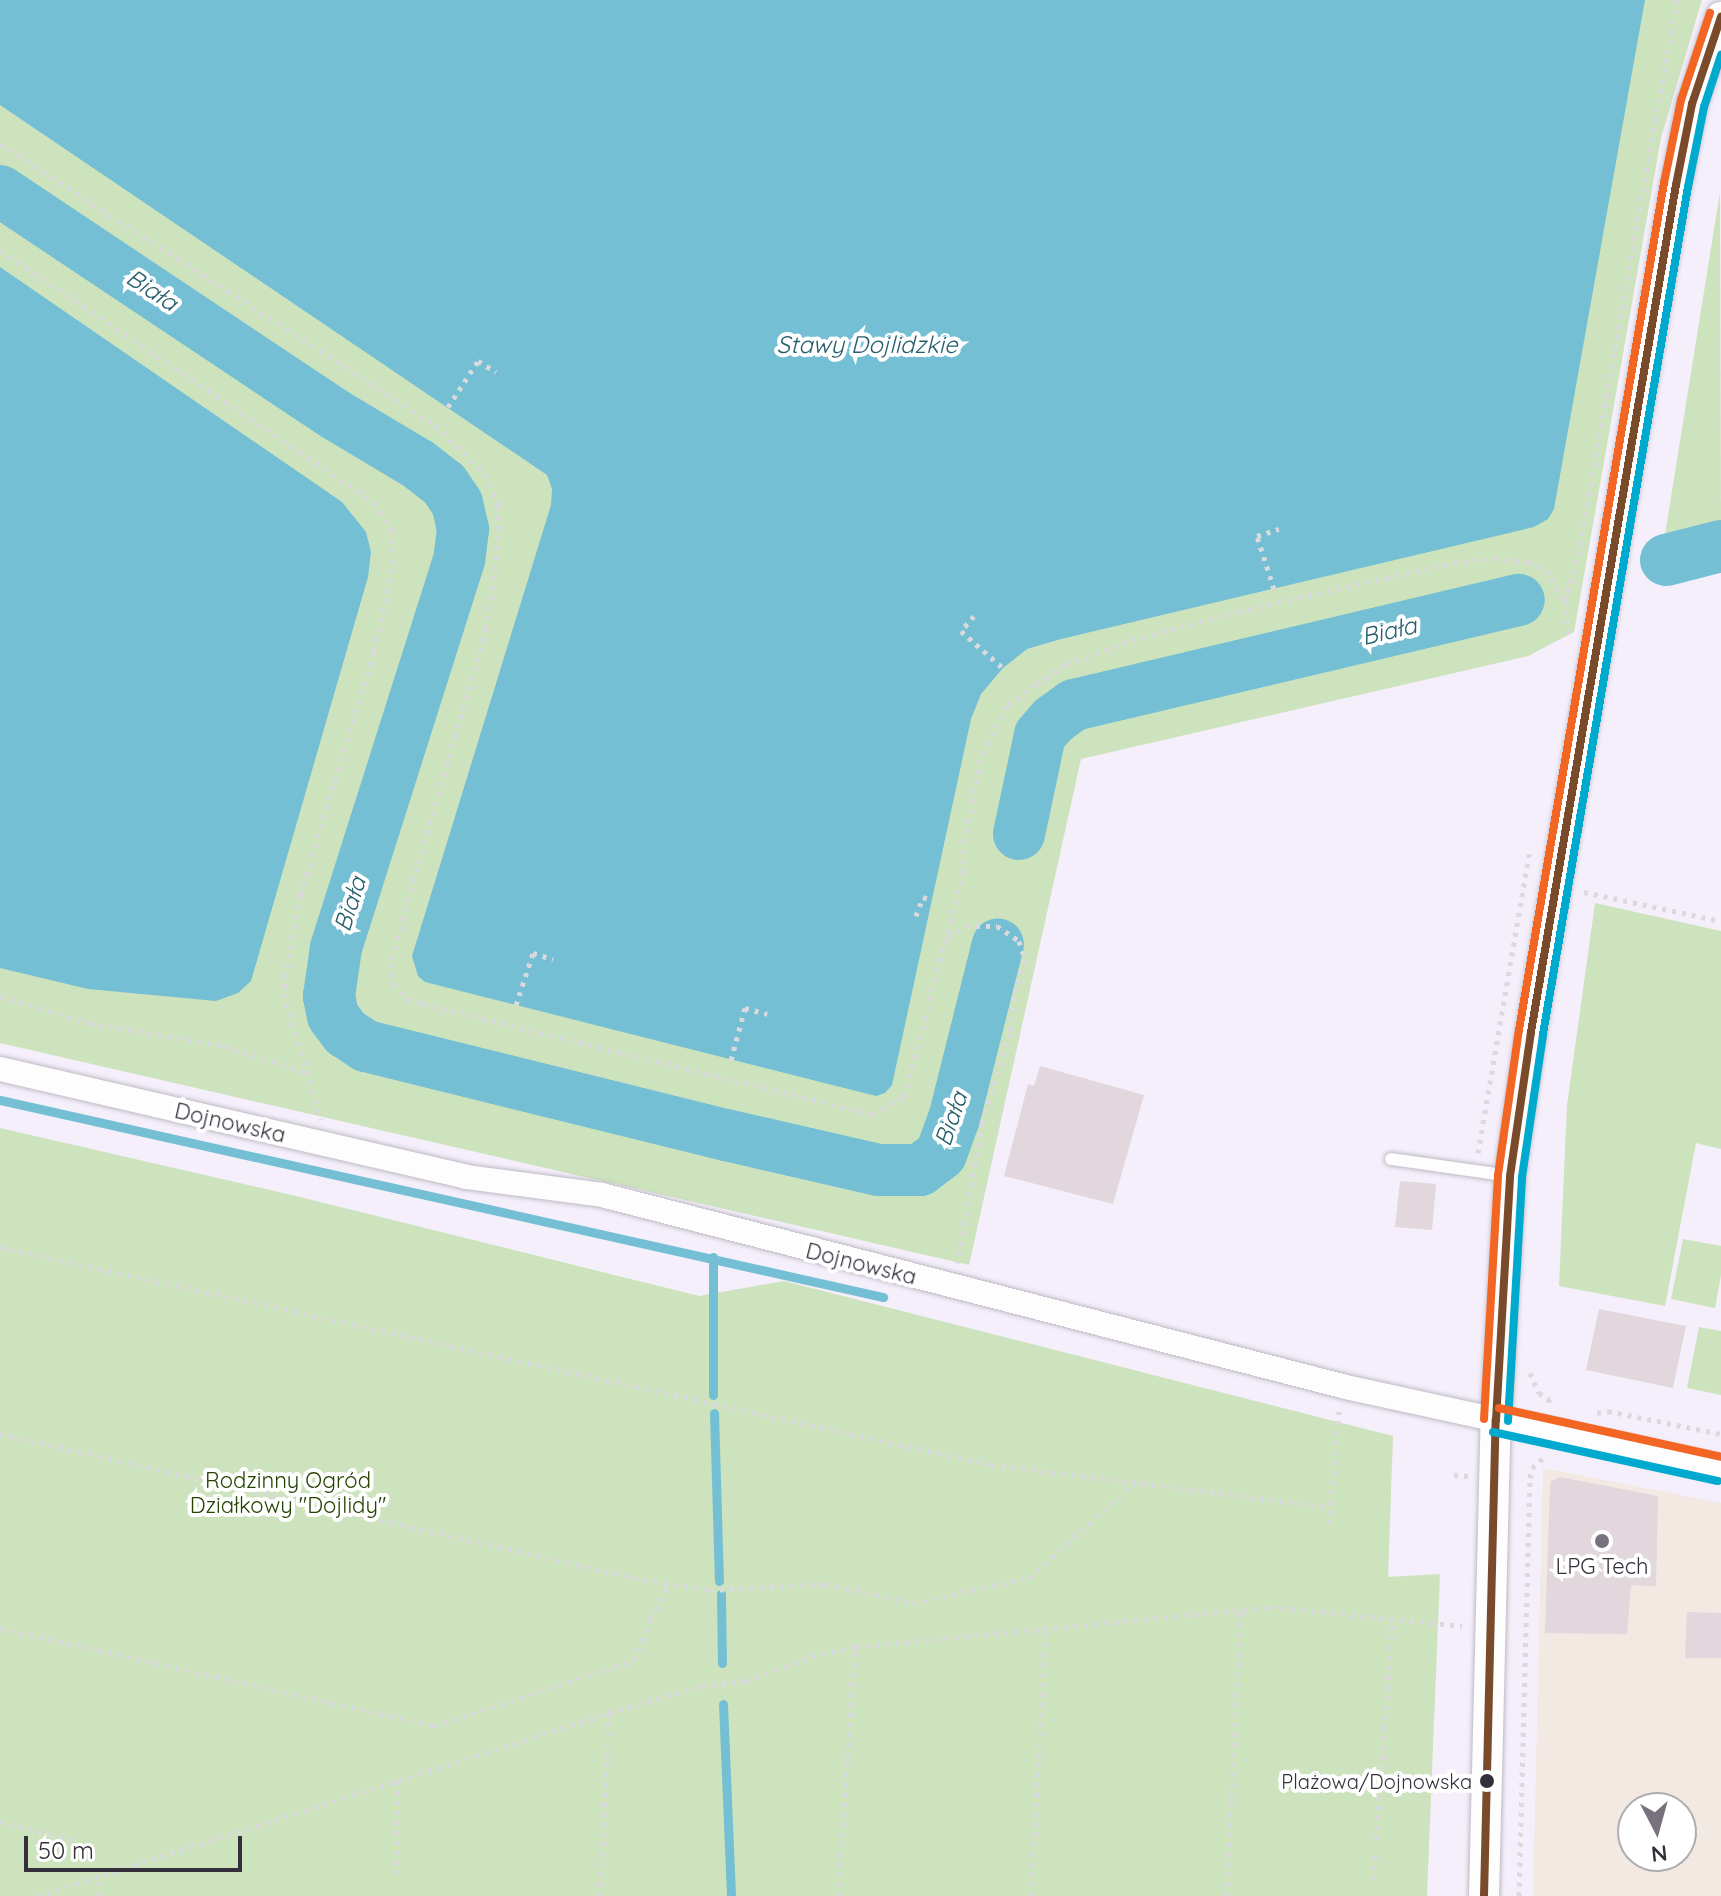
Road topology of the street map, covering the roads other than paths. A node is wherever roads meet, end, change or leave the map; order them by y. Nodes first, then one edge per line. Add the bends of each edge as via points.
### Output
1 (1721, 17) edge
2 (0, 1069) edge
3 (1391, 1159) dead end
4 (1510, 1176) junction
5 (1496, 1420) junction
6 (1721, 1469) edge
7 (1484, 1896) edge

1 - 4 street via 1692,104 1676,185
2 - 5 street, Dojnowska via 466,1177 602,1195 1346,1387
3 - 4 lane
4 - 5 street
5 - 6 street, Dojnowska via 1553,1418
5 - 7 street

